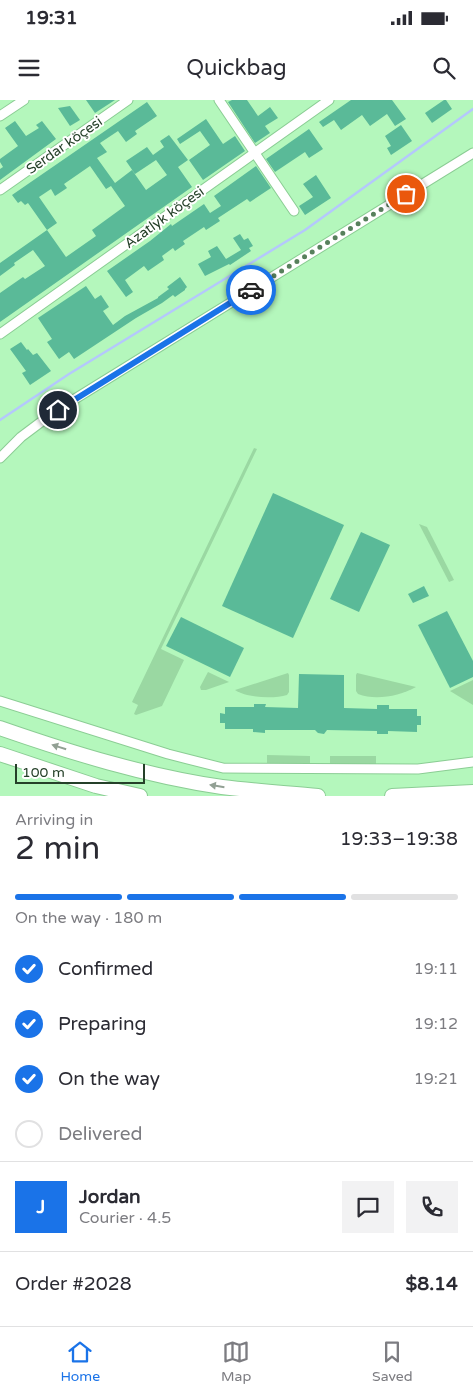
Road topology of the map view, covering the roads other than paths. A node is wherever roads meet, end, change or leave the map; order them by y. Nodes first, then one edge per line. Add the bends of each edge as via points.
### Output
1 (24, 100) edge
2 (128, 100) edge
3 (219, 100) edge
4 (329, 100) edge
5 (0, 116) edge
6 (255, 152) junction
7 (473, 153) edge
8 (0, 190) edge
9 (294, 211) dead end
10 (0, 334) edge
11 (0, 458) edge
12 (0, 701) edge
13 (0, 728) edge
14 (0, 754) edge
15 (473, 762) edge
16 (473, 792) edge
17 (140, 796) edge
18 (318, 796) edge
19 (392, 796) edge

1 - 5 street
2 - 8 street, Serdar köçesi
3 - 6 street
4 - 6 street, Azatlyk köçesi
6 - 9 street
6 - 10 street, Azatlyk köçesi
7 - 11 street via 58,410 21,437
12 - 15 street via 223,768 418,769
18 -> 13 highway via 222,787 164,776 106,762
14 - 17 highway via 96,786
16 - 19 highway

